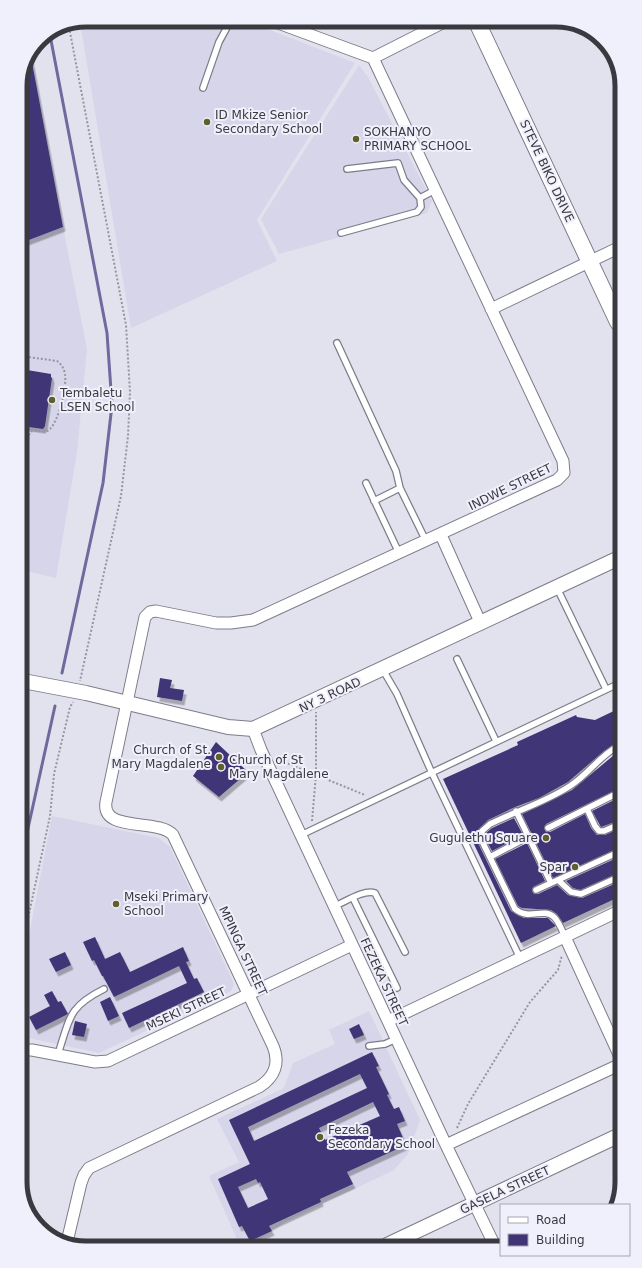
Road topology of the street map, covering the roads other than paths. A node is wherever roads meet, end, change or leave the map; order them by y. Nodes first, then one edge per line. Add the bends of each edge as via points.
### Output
1 (227, 27) edge
2 (289, 27) edge
3 (305, 27) edge
4 (434, 27) edge
5 (479, 27) edge
6 (303, 32) junction
7 (373, 58) junction
8 (203, 88) dead end
9 (347, 169) dead end
10 (435, 190) junction
11 (420, 198) junction
12 (341, 233) dead end
13 (615, 249) edge
14 (589, 262) junction
15 (491, 309) junction
16 (615, 316) edge
17 (337, 343) dead end
18 (366, 483) dead end
19 (400, 488) junction
20 (374, 501) junction
21 (441, 535) junction
22 (426, 542) junction
23 (400, 554) junction
24 (615, 560) edge
25 (557, 588) junction
26 (150, 612) joint
27 (481, 624) junction
28 (457, 659) dead end
29 (383, 670) junction
30 (27, 682) edge
31 (615, 685) edge
32 (606, 689) junction
33 (127, 702) junction
34 (253, 729) junction
35 (496, 741) junction
36 (615, 748) edge
37 (431, 771) junction
38 (615, 795) edge
39 (587, 809) junction
40 (516, 811) junction
41 (615, 826) edge
42 (548, 828) dead end
43 (301, 835) junction
44 (528, 837) junction
45 (615, 853) edge
46 (490, 857) junction
47 (615, 879) edge
48 (558, 880) junction
49 (551, 883) junction
50 (536, 890) dead end
51 (353, 898) junction
52 (335, 906) junction
53 (615, 913) edge
54 (565, 937) junction
55 (352, 945) junction
56 (405, 952) dead end
57 (520, 958) junction
58 (397, 988) dead end
59 (104, 989) dead end
60 (249, 994) junction
61 (388, 1021) junction
62 (396, 1039) junction
63 (615, 1044) edge
64 (369, 1046) dead end
65 (27, 1050) edge
66 (58, 1054) junction
67 (615, 1067) edge
68 (615, 1137) edge
69 (446, 1145) junction
70 (475, 1204) junction
71 (68, 1238) edge
72 (396, 1241) edge
73 (493, 1241) edge

1 - 8 lane via 219,42
2 - 6 street
3 - 6 street
4 - 7 street
5 - 14 main road, STEVE BIKO DRIVE
6 - 7 street
7 - 10 street, INDWE STREET
9 - 11 lane via 398,163 404,180
10 - 11 lane
10 - 15 street, INDWE STREET
11 - 12 lane via 421,207 417,212
13 - 14 street
14 - 15 street
14 - 16 main road, STEVE BIKO DRIVE
15 - 21 street, INDWE STREET via 563,461 564,473 557,480
17 - 19 lane via 396,471
18 - 20 lane
19 - 20 lane
19 - 22 lane
20 - 23 lane
21 - 22 street, INDWE STREET
21 - 27 street
22 - 23 street, INDWE STREET
23 - 26 street, INDWE STREET via 253,620 216,623 160,611
24 - 25 street, NY 3 ROAD
25 - 27 street, NY 3 ROAD
25 - 32 lane
26 - 33 street, MPINGA STREET via 143,622
27 - 29 street, NY 3 ROAD
28 - 35 lane
29 - 34 street, NY 3 ROAD
29 - 37 lane
30 - 33 street, NY 3 ROAD
31 - 32 lane
32 - 35 lane
33 - 34 street, NY 3 ROAD via 228,727
33 - 60 street, MPINGA STREET via 106,812 109,817 116,820 163,829 173,835
34 - 43 street, FEZEKA STREET
35 - 37 lane
36 - 40 lane via 558,794
37 - 43 lane
37 - 57 lane
38 - 39 lane
39 - 41 lane via 599,831
39 - 42 lane
40 - 44 lane
40 - 46 lane via 482,831 482,841
43 - 52 street, FEZEKA STREET
44 - 46 lane
44 - 49 lane
45 - 48 lane
46 - 54 lane via 515,909 524,915 547,913 553,916
47 - 48 lane via 581,894 571,892
48 - 49 lane
49 - 50 lane
51 - 52 lane
51 - 56 lane via 368,893 375,894
51 - 58 lane
52 - 55 street, FEZEKA STREET
53 - 54 street
54 - 57 street
54 - 63 street
55 - 60 street, MSEKI STREET
55 - 61 street, FEZEKA STREET
57 - 61 street
59 - 66 lane via 84,1000 75,1009
60 - 66 street, MSEKI STREET via 108,1060 95,1062
60 - 71 street, MPINGA STREET via 275,1051 276,1069 272,1076 259,1087 89,1168 81,1183
61 - 62 street, FEZEKA STREET
62 - 64 lane via 385,1044
62 - 69 street, FEZEKA STREET
65 - 66 street, MSEKI STREET
67 - 69 street
68 - 70 street, GASELA STREET
69 - 70 street, FEZEKA STREET
70 - 72 street, GASELA STREET
70 - 73 street, FEZEKA STREET

